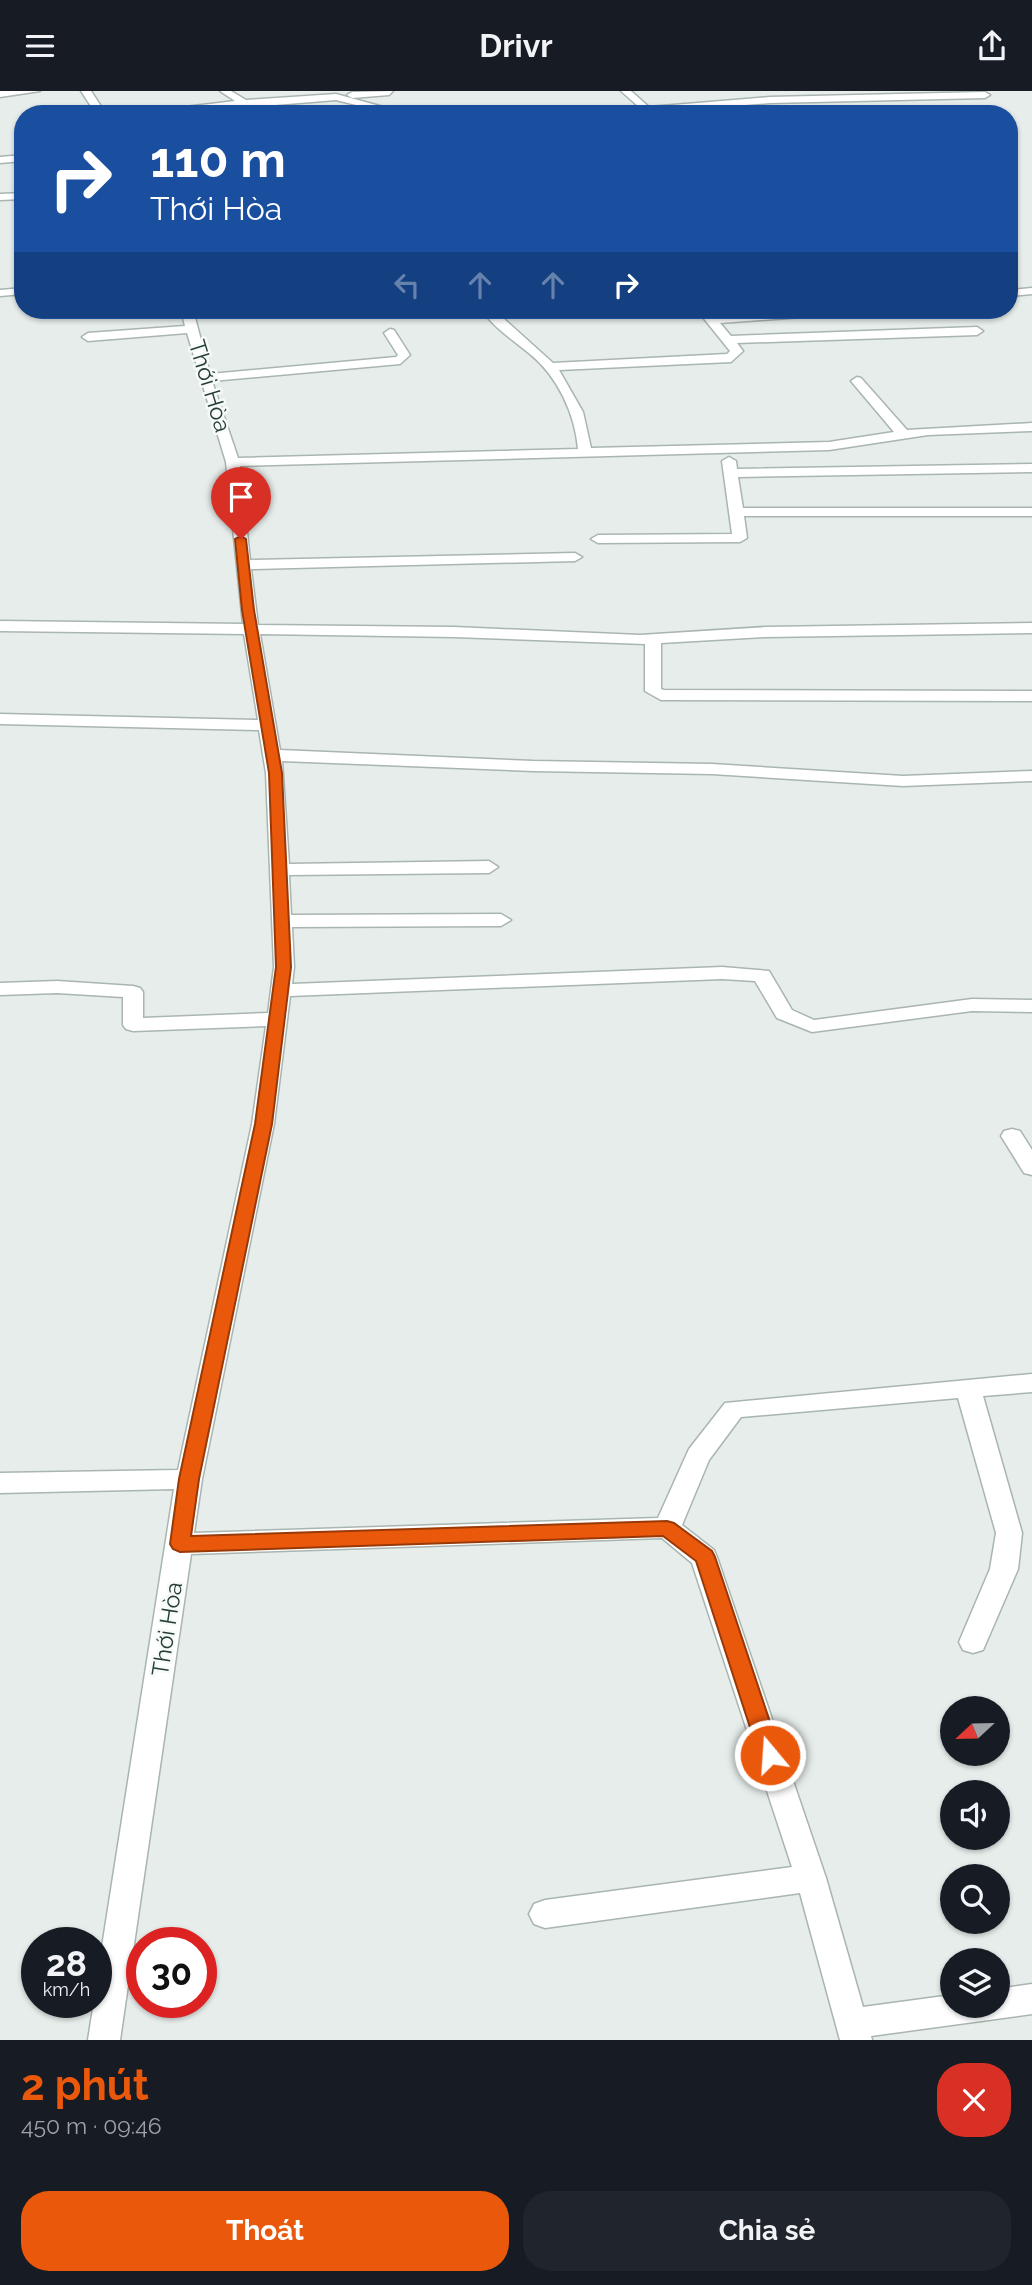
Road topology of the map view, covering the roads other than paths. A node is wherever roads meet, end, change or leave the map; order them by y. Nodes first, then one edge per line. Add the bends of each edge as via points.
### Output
1 (35, 91) edge
2 (225, 91) edge
3 (626, 91) edge
4 (762, 91) edge
5 (389, 92) edge
6 (0, 94) edge
7 (985, 95) dead end
8 (336, 97) junction
9 (770, 100) junction
10 (244, 103) junction
11 (224, 105) edge
12 (368, 105) edge
13 (642, 105) edge
14 (701, 105) edge
15 (190, 319) edge
16 (495, 319) edge
17 (710, 319) edge
18 (977, 331) dead end
19 (390, 333) dead end
20 (88, 337) dead end
21 (726, 340) junction
22 (548, 367) junction
23 (205, 378) junction
24 (857, 381) dead end
25 (1032, 427) edge
26 (904, 435) junction
27 (725, 449) junction
28 (585, 453) junction
29 (233, 462) junction
30 (1032, 468) edge
31 (732, 473) junction
32 (737, 512) junction
33 (1032, 512) edge
34 (598, 539) dead end
35 (575, 557) dead end
36 (243, 565) junction
37 (0, 626) edge
38 (1032, 628) edge
39 (251, 631) junction
40 (653, 640) junction
41 (1032, 696) edge
42 (0, 719) edge
43 (266, 725) junction
44 (270, 755) junction
45 (1032, 776) edge
46 (489, 867) dead end
47 (281, 870) junction
48 (501, 920) dead end
49 (282, 921) junction
50 (0, 989) edge
51 (281, 990) junction
52 (1032, 1006) edge
53 (277, 1019) junction
54 (1012, 1136) dead end
55 (1032, 1168) edge
56 (1032, 1383) edge
57 (968, 1389) junction
58 (189, 1479) junction
59 (0, 1483) edge
60 (667, 1528) junction
61 (180, 1544) junction
62 (974, 1642) dead end
63 (811, 1878) junction
64 (545, 1914) dead end
65 (1032, 1999) edge
66 (1010, 2002) edge
67 (940, 2015) edge
68 (854, 2032) edge
69 (104, 2040) edge

1 - 6 street
2 - 10 street
3 - 13 street
4 - 9 street
5 - 8 street
7 - 9 street
8 - 10 street
8 - 12 street
9 - 14 street
10 - 11 street
15 - 20 street
15 - 23 street, Thới Hòa
16 - 22 street
17 - 21 street
18 - 21 street
19 - 23 street via 404,355 400,360
21 - 22 street via 737,351 730,358
22 - 28 street via 572,404 584,434
23 - 29 street, Thới Hòa
24 - 26 street
25 - 26 street
26 - 27 street via 829,446
27 - 28 street
27 - 31 street
28 - 29 street
29 - 36 street, Thới Hòa
30 - 31 street
31 - 32 street
32 - 33 street
32 - 34 street via 740,538
35 - 36 street
36 - 39 street, Thới Hòa
37 - 39 street
38 - 40 street via 766,632
39 - 40 street via 454,632
39 - 43 street, Thới Hòa
40 - 41 street via 653,691 663,696
42 - 43 street
43 - 44 street, Thới Hòa
44 - 45 street via 712,769 903,781
44 - 47 street, Thới Hòa
46 - 47 street
47 - 49 street, Thới Hòa
48 - 49 street
49 - 51 street, Thới Hòa
50 - 53 street via 133,992 133,1025
51 - 52 street via 722,973 762,975 784,1014 812,1026 972,1005
51 - 53 street, Thới Hòa
53 - 58 street, Thới Hòa via 263,1124
54 - 55 street
56 - 57 street
57 - 60 street via 734,1409 698,1456
57 - 62 street via 1009,1533 1004,1569
58 - 59 street
58 - 61 street, Thới Hòa
60 - 61 street
60 - 63 street via 704,1557
61 - 69 street, Thới Hòa
63 - 64 street
63 - 68 street
65 - 66 street
67 - 68 street

